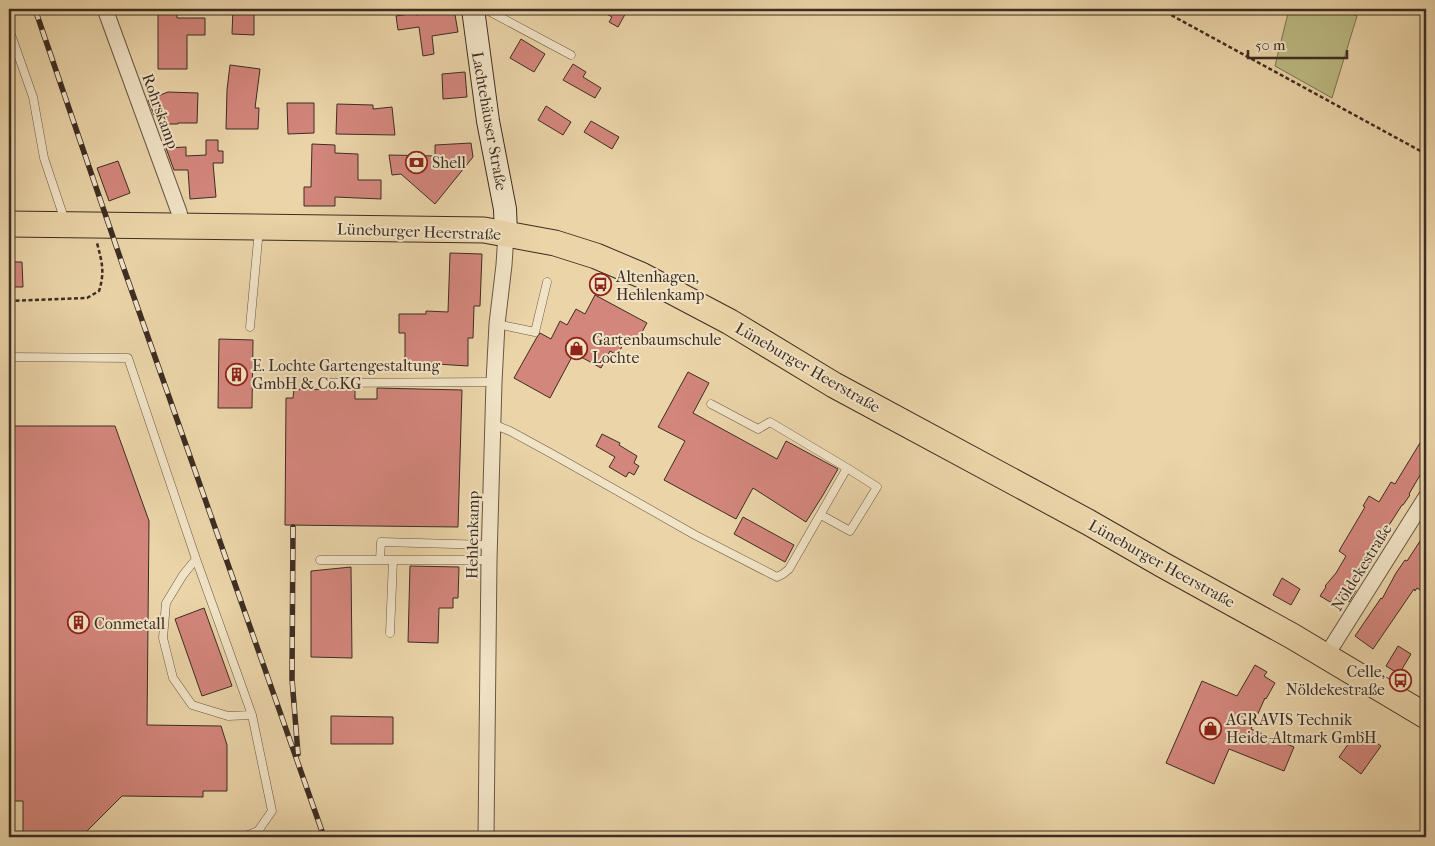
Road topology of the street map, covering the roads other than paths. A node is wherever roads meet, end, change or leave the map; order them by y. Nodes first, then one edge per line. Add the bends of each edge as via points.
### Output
1 (105, 9) edge
2 (473, 9) edge
3 (486, 9) edge
4 (9, 29) edge
5 (571, 55) dead end
6 (9, 224) edge
7 (66, 225) junction
8 (182, 226) junction
9 (259, 227) junction
10 (506, 234) junction
11 (547, 282) dead end
12 (497, 324) junction
13 (250, 327) dead end
14 (9, 357) edge
15 (494, 382) junction
16 (322, 383) dead end
17 (711, 404) dead end
18 (493, 424) junction
19 (847, 468) junction
20 (1426, 497) edge
21 (821, 515) junction
22 (489, 552) junction
23 (196, 559) junction
24 (320, 560) dead end
25 (380, 560) junction
26 (393, 560) junction
27 (390, 634) dead end
28 (1326, 656) junction
29 (252, 715) junction
30 (1426, 716) edge
31 (243, 837) edge
32 (486, 837) edge

1 - 8 street, Rohrskamp
2 - 10 street, Lachtehäuser Straße via 488,121 504,203
3 - 5 lane
4 - 7 lane via 32,97 44,158
6 - 7 main road, Lüneburger Heerstraße
7 - 8 main road, Lüneburger Heerstraße
8 - 9 main road, Lüneburger Heerstraße
9 - 10 main road, Lüneburger Heerstraße via 484,230
9 - 13 lane
10 - 12 street, Hehlenkamp
10 - 28 main road, Lüneburger Heerstraße via 555,243 641,275
11 - 12 lane via 536,332
12 - 15 street, Hehlenkamp
14 - 23 lane via 128,358
15 - 16 lane
15 - 18 street, Hehlenkamp
17 - 19 lane via 758,429 770,422
18 - 21 lane via 777,577 789,569
18 - 22 street, Hehlenkamp
19 - 21 lane
19 - 21 lane via 877,487 850,531
20 - 28 street, Nöldekestraße
22 - 25 lane via 380,542
22 - 26 lane
22 - 32 street, Hehlenkamp
23 - 29 lane
23 - 29 lane via 166,603 163,638 174,678 192,706 228,716
24 - 25 lane
25 - 26 lane
26 - 27 lane
28 - 30 main road, Lüneburger Heerstraße
29 - 31 lane via 272,812 258,831

